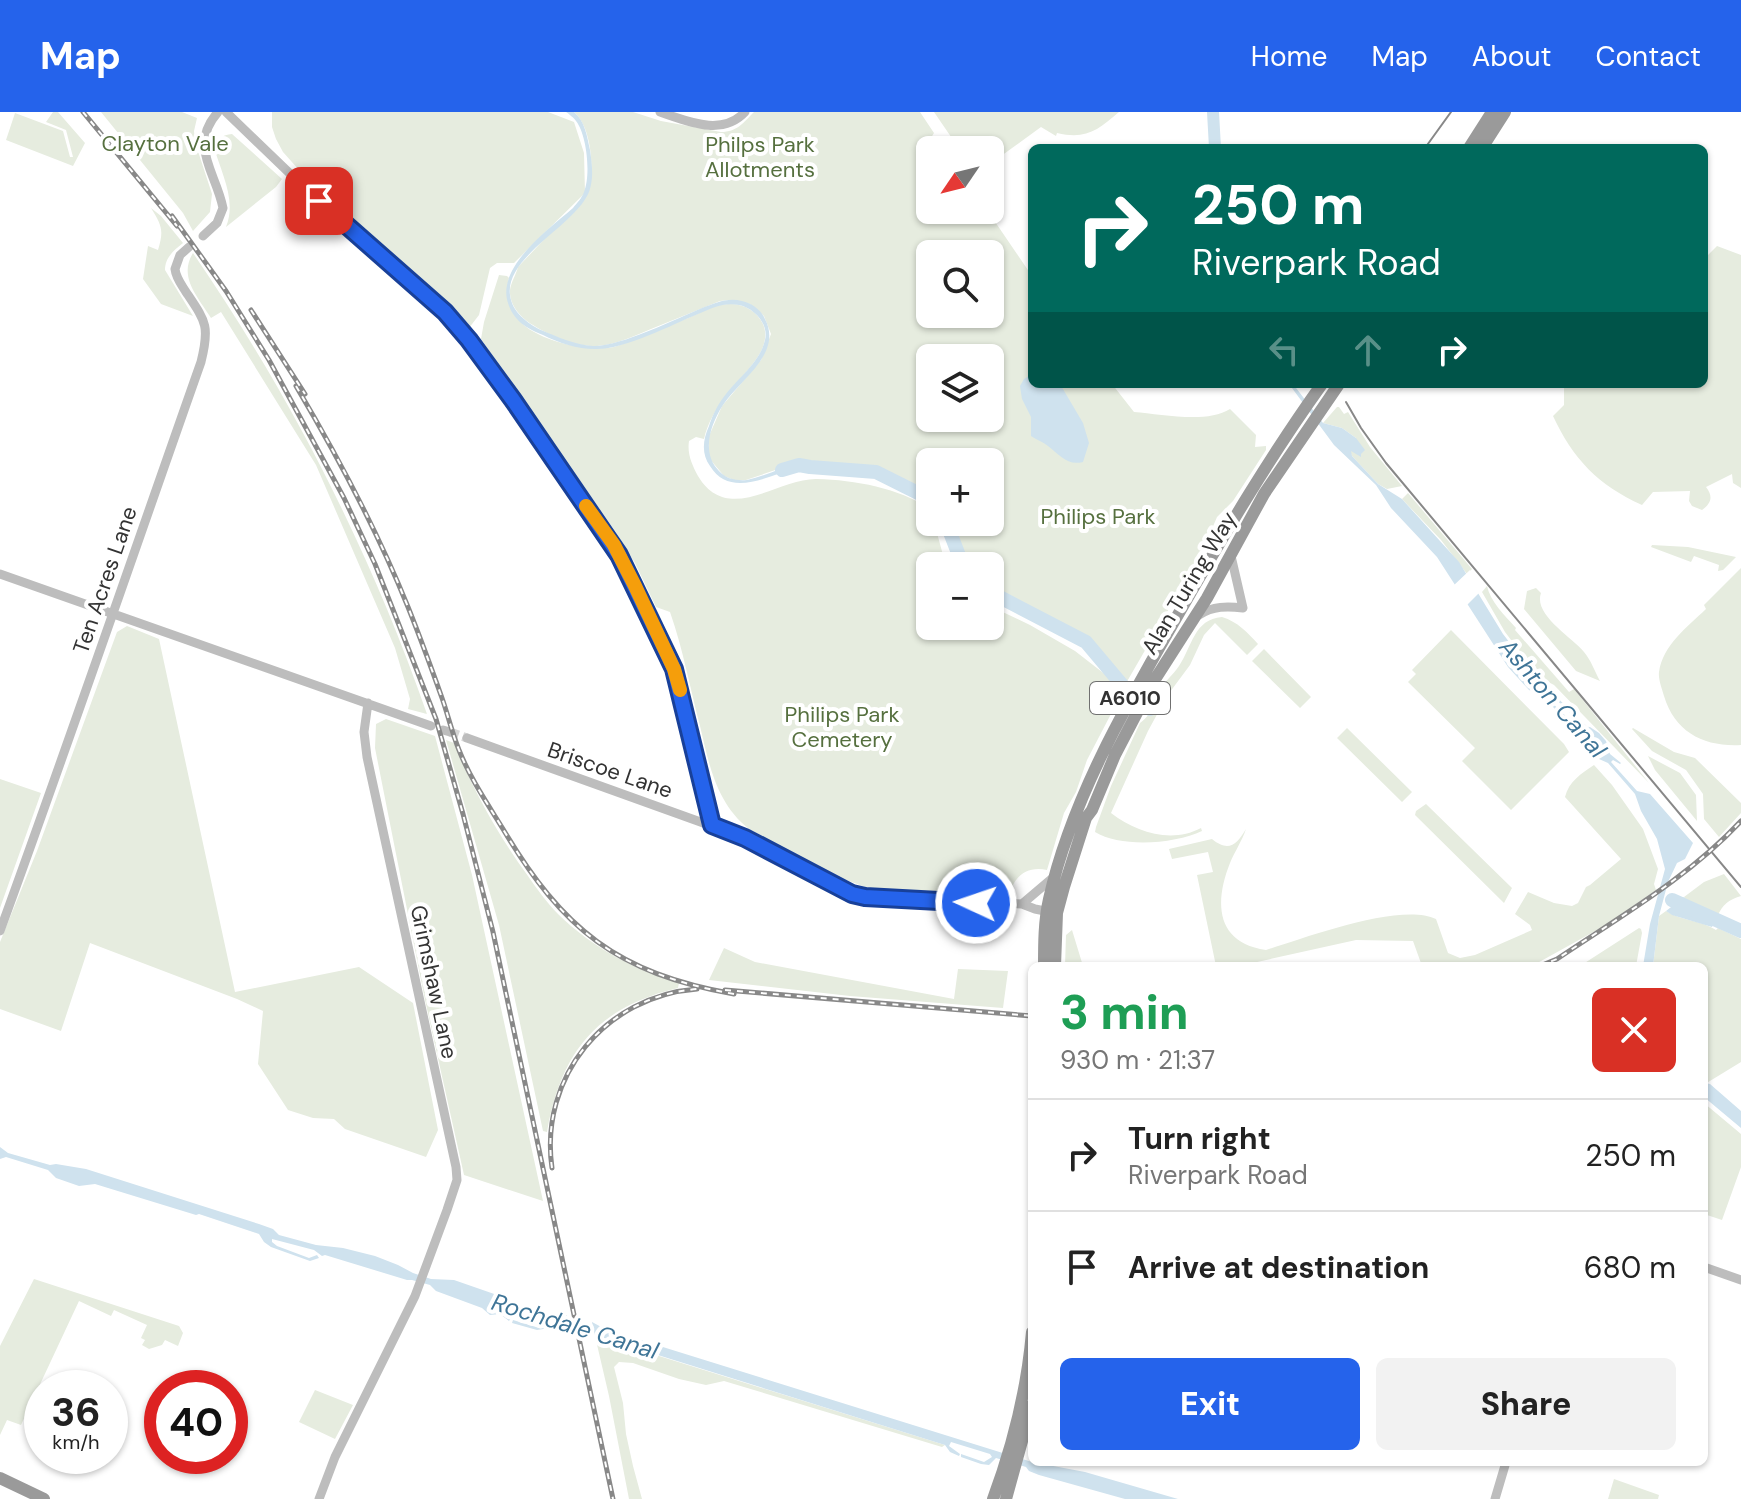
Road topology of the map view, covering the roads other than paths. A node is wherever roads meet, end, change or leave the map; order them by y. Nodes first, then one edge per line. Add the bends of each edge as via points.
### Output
1 (218, 112) edge
2 (226, 112) edge
3 (660, 112) edge
4 (745, 112) edge
5 (1492, 112) edge
6 (1505, 112) edge
7 (1472, 144) edge
8 (1485, 144) edge
9 (203, 236) dead end
10 (189, 247) dead end
11 (1319, 388) edge
12 (1336, 388) edge
13 (1231, 556) junction
14 (0, 574) edge
15 (1200, 577) junction
16 (1214, 586) junction
17 (112, 615) junction
18 (1196, 616) junction
19 (368, 703) junction
20 (431, 726) dead end
21 (467, 738) tunnel mouth
22 (712, 825) junction
23 (1055, 876) junction
24 (1031, 896) junction
25 (1022, 904) junction
26 (1053, 907) junction
27 (0, 931) edge
28 (1045, 962) edge
29 (1055, 962) edge
30 (1708, 1268) edge
31 (1741, 1280) edge
32 (1028, 1370) edge
33 (1028, 1415) edge
34 (1016, 1446) junction
35 (1505, 1466) edge
36 (1008, 1473) junction
37 (0, 1478) edge
38 (44, 1499) edge
39 (319, 1499) edge
40 (993, 1499) edge
41 (1006, 1499) edge
42 (1495, 1499) edge

1 - 9 street via 203,140 223,208
2 - 22 street via 445,312 614,545 674,669
3 - 4 street via 702,125 730,124
5 - 7 highway
6 - 8 highway
10 - 17 street, Ten Acres Lane via 176,262 175,275 206,326 206,343
11 - 15 highway, Alan Turing Way / A6010
12 - 13 highway, Alan Turing Way / A6010 via 1264,494
13 - 16 highway, Alan Turing Way / A6010
13 - 18 street via 1243,608 1212,608
14 - 17 street
15 - 16 highway
15 - 23 highway, Alan Turing Way / A6010 via 1107,744
16 - 18 highway, Alan Turing Way / A6010
17 - 19 street
17 - 27 street, Ten Acres Lane
18 - 26 highway, Alan Turing Way / A6010 via 1115,755
19 - 20 street
19 - 39 street, Grimshaw Lane via 367,757 457,1180 415,1296
21 - 22 street, Briscoe Lane
22 - 25 street, Briscoe Lane via 852,894
23 - 24 street
23 - 26 highway, Alan Turing Way / A6010
24 - 25 street
24 - 26 street
25 - 26 street, Briscoe Lane
26 - 28 highway, A6010
26 - 29 highway, A6010
30 - 31 street
32 - 34 highway
33 - 34 highway
34 - 36 highway
35 - 42 street
36 - 40 highway
36 - 41 highway
37 - 38 highway

